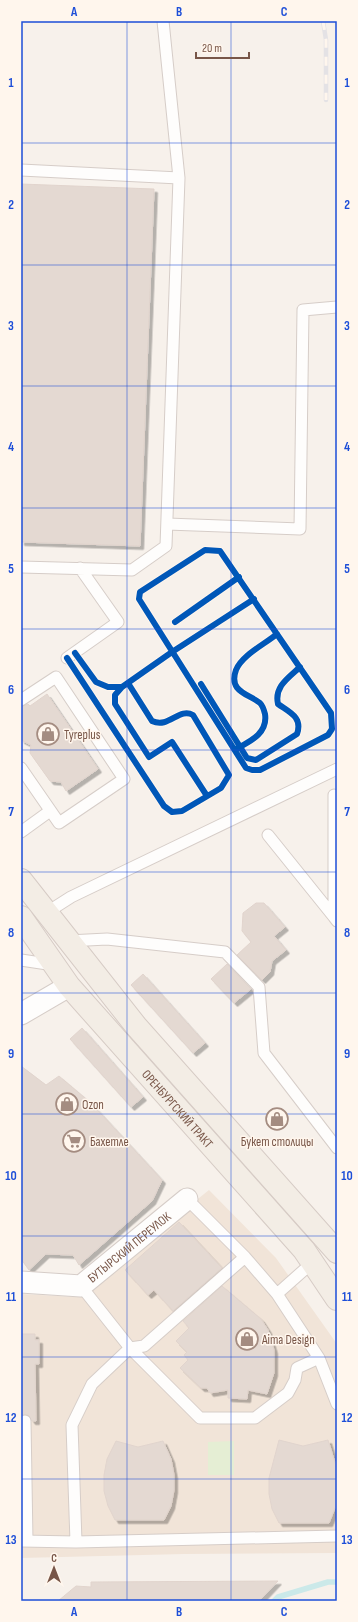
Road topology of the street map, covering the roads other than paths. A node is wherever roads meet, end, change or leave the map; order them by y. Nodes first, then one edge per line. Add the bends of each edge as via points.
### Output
1 (163, 21) edge
2 (21, 170) edge
3 (179, 178) junction
4 (337, 307) edge
5 (167, 524) junction
6 (21, 567) edge
7 (80, 568) junction
8 (67, 658) dead end
9 (21, 700) edge
10 (21, 768) edge
11 (337, 769) edge
12 (334, 795) dead end
13 (50, 811) junction
14 (21, 832) edge
15 (268, 835) dead end
16 (21, 880) edge
17 (46, 912) junction
18 (21, 917) edge
19 (335, 919) edge
20 (68, 941) junction
21 (21, 960) edge
22 (55, 965) junction
23 (69, 986) junction
24 (21, 1014) edge
25 (337, 1148) edge
26 (187, 1199) joint
27 (337, 1252) edge
28 (245, 1257) junction
29 (313, 1262) junction
30 (21, 1282) edge
31 (81, 1286) junction
32 (277, 1294) junction
33 (337, 1299) edge
34 (130, 1348) junction
35 (319, 1358) junction
36 (337, 1404) edge
37 (25, 1422) dead end
38 (337, 1536) edge
39 (24, 1541) edge
40 (76, 1542) junction

1 - 3 lane
2 - 3 lane
3 - 5 lane
4 - 5 lane via 303,310 300,529
5 - 7 lane via 166,546 132,570
6 - 7 lane
7 - 8 lane via 118,622
9 - 13 lane via 56,677 124,779 58,823
10 - 13 lane
11 - 17 lane via 71,897
12 - 19 lane
13 - 14 lane
15 - 19 lane
16 - 17 main road, ОРЕНБУРГСКИЙ ТРАКТ
17 - 20 main road, ОРЕНБУРГСКИЙ ТРАКТ
18 - 22 main road, ОРЕНБУРГСКИЙ ТРАКТ
20 - 25 lane via 107,939 225,952 259,987 264,1053
20 - 27 main road, ОРЕНБУРГСКИЙ ТРАКТ via 136,1026
21 - 22 lane
22 - 23 main road, ОРЕНБУРГСКИЙ ТРАКТ
23 - 24 street
23 - 29 main road, ОРЕНБУРГСКИЙ ТРАКТ
26 - 28 lane
26 - 31 street, БУТЫРСКИЙ ПЕРЕУЛОК
28 - 32 lane
28 - 34 lane via 144,1346
29 - 32 lane
29 - 33 main road, ОРЕНБУРГСКИЙ ТРАКТ
30 - 31 street, БУТЫРСКИЙ ПЕРЕУЛОК
31 - 34 lane
32 - 35 lane
34 - 35 lane via 200,1418 255,1418 288,1393 295,1380 297,1368
34 - 40 lane via 92,1384 72,1425
35 - 36 lane
37 - 39 lane
38 - 40 lane
39 - 40 lane

